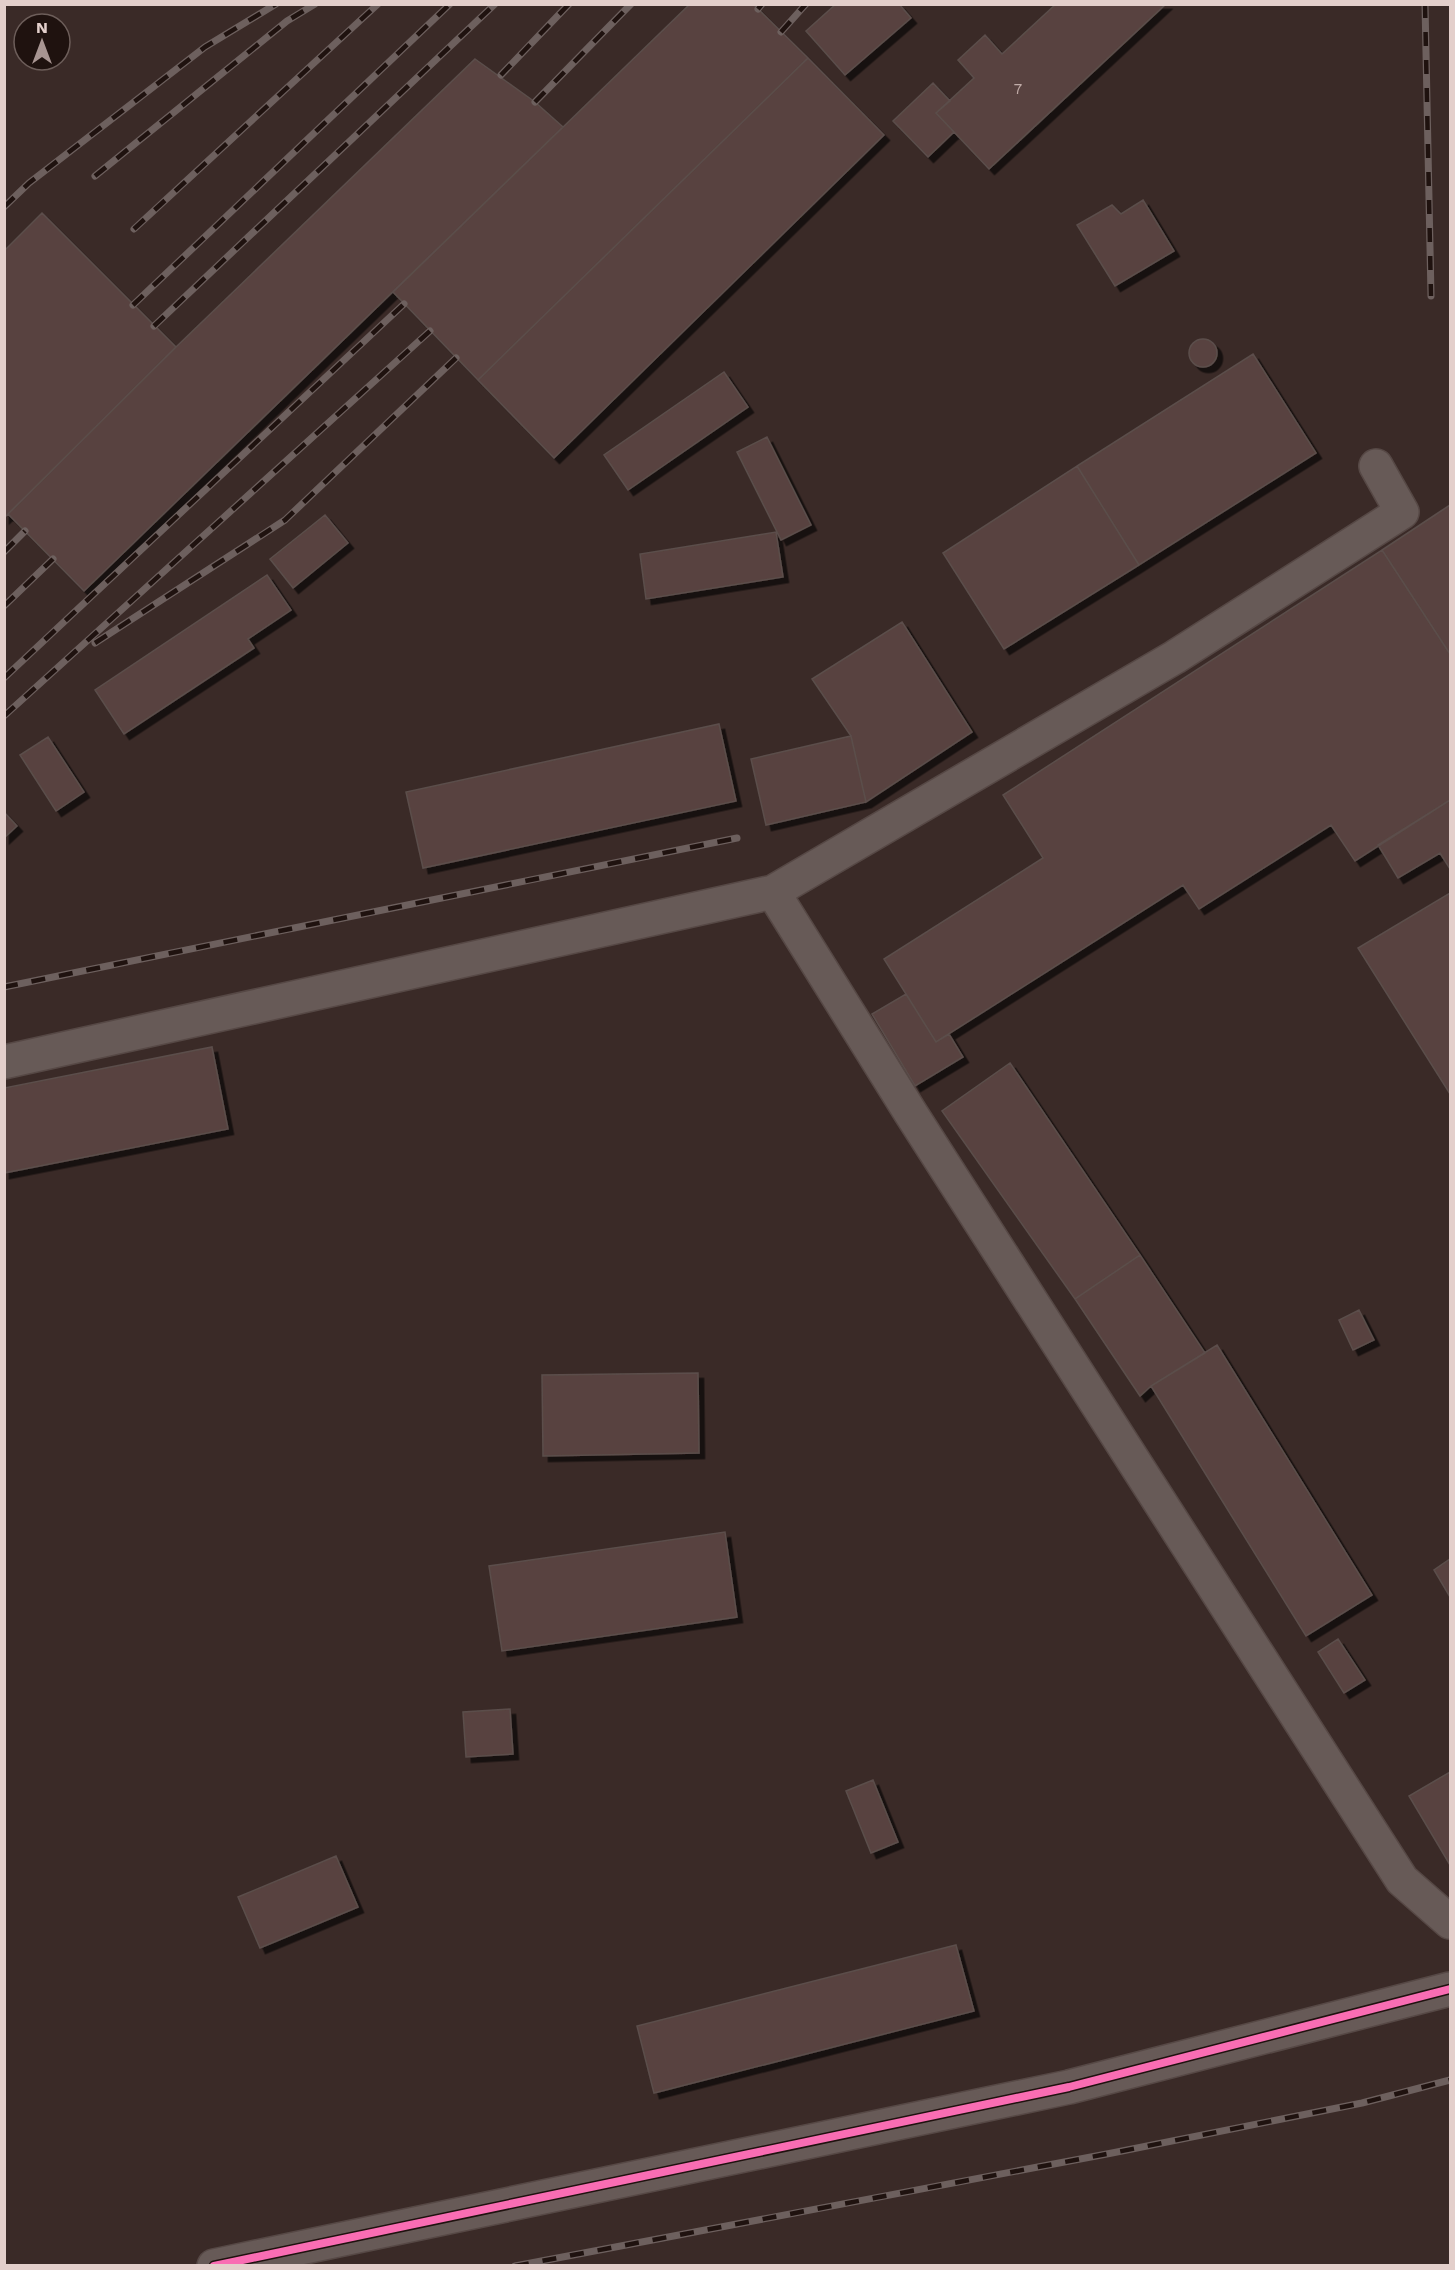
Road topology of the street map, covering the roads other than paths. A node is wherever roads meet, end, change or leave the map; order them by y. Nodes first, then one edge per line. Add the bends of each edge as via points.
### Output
1 (1376, 466) dead end
2 (773, 892) junction
3 (4, 1062) edge
4 (1450, 1922) edge
5 (1450, 1989) edge
6 (214, 2265) edge

1 - 2 street via 1402,512 1175,657
2 - 3 street
2 - 4 street via 1402,1880
5 - 6 street via 1069,2087

